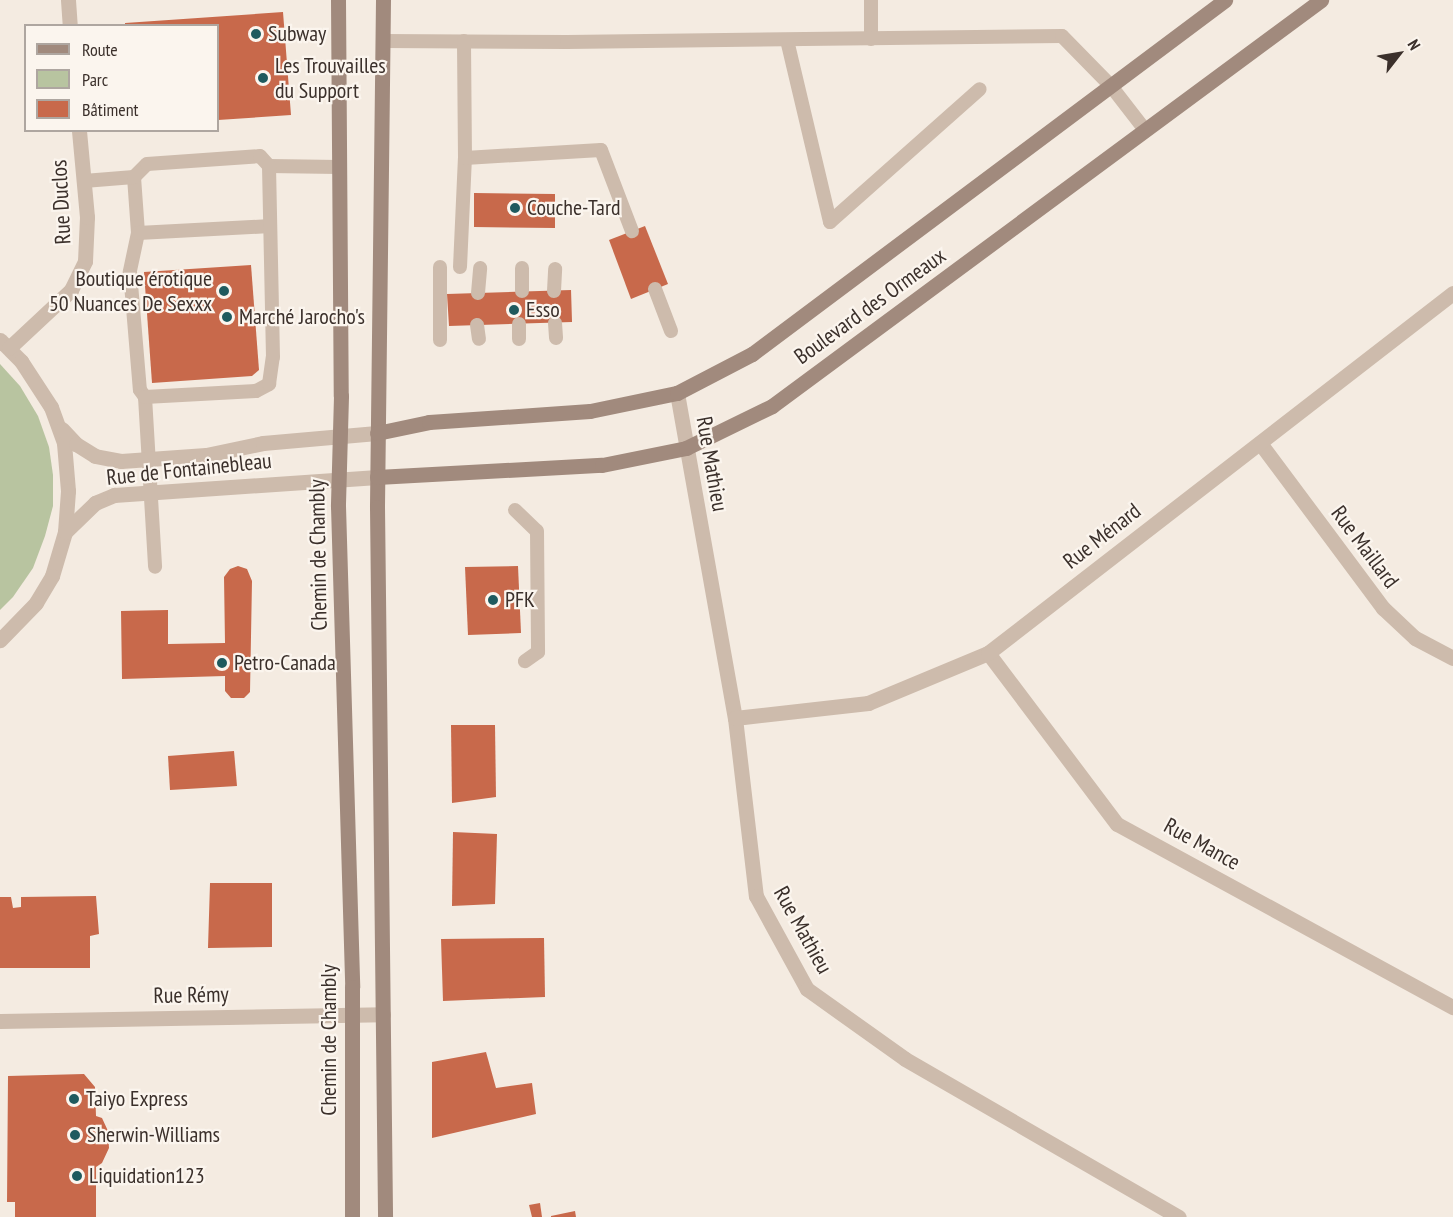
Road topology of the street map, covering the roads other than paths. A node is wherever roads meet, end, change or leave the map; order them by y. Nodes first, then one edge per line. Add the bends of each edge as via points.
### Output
1 (68, 0) edge
2 (338, 0) edge
3 (383, 0) edge
4 (871, 0) edge
5 (1225, 0) edge
6 (1322, 0) edge
7 (70, 24) edge
8 (871, 39) junction
9 (787, 40) junction
10 (383, 41) junction
11 (464, 41) junction
12 (1111, 86) junction
13 (980, 89) dead end
14 (1145, 130) junction
15 (79, 132) edge
16 (465, 158) junction
17 (269, 166) junction
18 (338, 167) junction
19 (134, 177) junction
20 (84, 181) junction
21 (270, 226) junction
22 (632, 231) dead end
23 (138, 233) junction
24 (440, 267) dead end
25 (460, 267) dead end
26 (480, 268) dead end
27 (522, 268) dead end
28 (555, 269) dead end
29 (655, 289) dead end
30 (522, 291) dead end
31 (554, 291) dead end
32 (478, 293) dead end
33 (1453, 293) edge
34 (555, 323) dead end
35 (519, 324) dead end
36 (671, 331) dead end
37 (556, 338) dead end
38 (519, 339) dead end
39 (440, 340) dead end
40 (4, 344) edge
41 (677, 393) junction
42 (145, 397) junction
43 (58, 424) junction
44 (377, 433) junction
45 (339, 438) junction
46 (1260, 443) junction
47 (686, 448) junction
48 (149, 458) junction
49 (377, 477) junction
50 (338, 478) junction
51 (152, 492) junction
52 (515, 510) dead end
53 (65, 532) junction
54 (155, 567) dead end
55 (0, 640) edge
56 (988, 652) junction
57 (1453, 658) edge
58 (525, 661) dead end
59 (735, 718) junction
60 (1453, 1007) edge
61 (383, 1014) junction
62 (352, 1015) junction
63 (0, 1021) edge
64 (1173, 1216) edge
65 (352, 1217) edge
66 (385, 1217) edge

1 - 7 street
2 - 18 main road, Chemin de Chambly
3 - 10 main road
4 - 8 lane
5 - 12 main road, Boulevard des Ormeaux
6 - 14 main road, Boulevard des Ormeaux
8 - 9 lane
8 - 12 lane via 1062,36
9 - 11 lane
9 - 13 lane via 830,222
10 - 11 lane
10 - 44 main road
11 - 16 lane
12 - 14 lane
12 - 41 main road, Boulevard des Ormeaux via 752,354
14 - 47 main road, Boulevard des Ormeaux via 772,406
15 - 20 street, Rue Duclos
16 - 22 lane via 601,150
16 - 25 lane
17 - 18 lane
17 - 19 lane via 260,156 162,162 147,164
17 - 21 lane
18 - 45 main road, Chemin de Chambly
19 - 20 lane
19 - 23 lane
20 - 40 street, Rue Duclos via 87,247 79,275 62,301
21 - 23 lane
21 - 42 lane via 273,357 269,384 256,391
23 - 42 lane via 130,272 140,390
24 - 39 lane
26 - 32 lane
27 - 30 lane
28 - 31 lane
29 - 36 lane
33 - 46 street, Rue Ménard
34 - 37 lane
35 - 38 lane
40 - 43 street via 41,390
41 - 44 main road, Boulevard des Ormeaux via 590,411 429,422
41 - 47 street, Rue Mathieu
42 - 48 lane
43 - 48 street, Rue de Fontainebleau via 76,444 95,456 121,460
43 - 53 street via 64,443 68,491
44 - 45 street, Rue de Fontainebleau
44 - 49 main road
45 - 48 street, Rue de Fontainebleau via 270,442 206,454
45 - 50 main road, Chemin de Chambly
46 - 56 street, Rue Ménard
46 - 57 street, Rue Maillard via 1383,608 1415,638
47 - 49 main road, Boulevard des Ormeaux via 602,465
47 - 59 street, Rue Mathieu
48 - 51 lane
49 - 50 street, Rue de Fontainebleau
49 - 61 main road
50 - 51 street, Rue de Fontainebleau
50 - 62 main road, Chemin de Chambly
51 - 53 street, Rue de Fontainebleau via 104,498
51 - 54 lane
52 - 58 lane via 537,531 538,652
53 - 55 street via 46,589 23,619
56 - 59 street, Rue Ménard via 868,703
56 - 60 street, Rue Mance via 1117,824
59 - 64 street, Rue Mathieu via 756,896 807,989 905,1059
61 - 62 street, Rue Rémy
61 - 66 main road
62 - 63 street, Rue Rémy
62 - 65 main road, Chemin de Chambly

